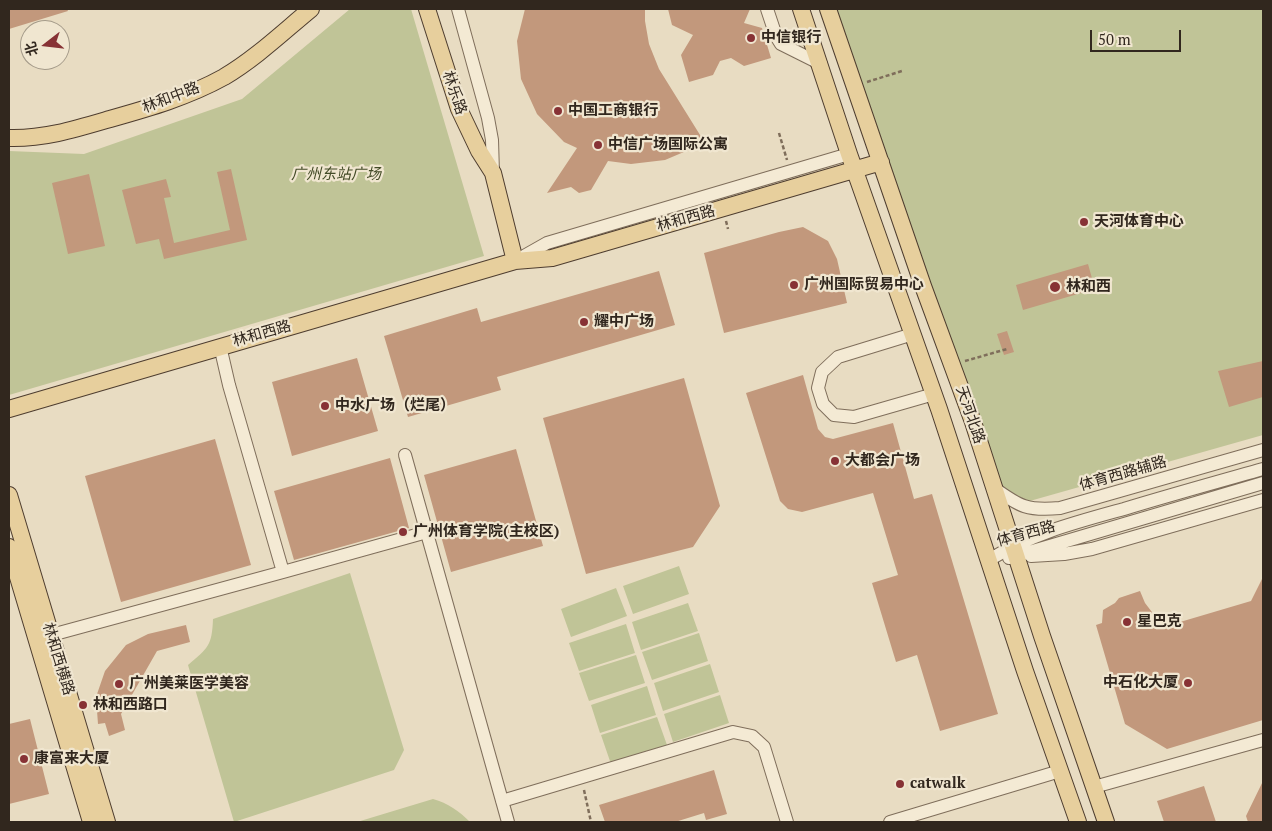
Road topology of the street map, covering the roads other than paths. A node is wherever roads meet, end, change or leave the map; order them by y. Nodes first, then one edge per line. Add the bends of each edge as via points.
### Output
1 (311, 9) edge
2 (427, 9) edge
3 (458, 9) edge
4 (768, 9) edge
5 (801, 9) edge
6 (828, 9) edge
7 (821, 64) junction
8 (9, 138) edge
9 (849, 154) junction
10 (881, 162) junction
11 (855, 170) junction
12 (493, 173) junction
13 (515, 261) junction
14 (913, 334) junction
15 (220, 346) junction
16 (934, 394) junction
17 (9, 409) edge
18 (1263, 450) edge
19 (405, 455) dead end
20 (1263, 469) edge
21 (1263, 483) edge
22 (994, 488) junction
23 (9, 495) edge
24 (1263, 500) edge
25 (427, 532) junction
26 (9, 547) edge
27 (1015, 551) junction
28 (989, 560) junction
29 (283, 572) junction
30 (1042, 636) junction
31 (43, 637) junction
32 (1016, 645) junction
33 (1263, 740) edge
34 (1060, 771) junction
35 (1094, 788) junction
36 (502, 801) junction
37 (91, 822) edge
38 (107, 822) edge
39 (508, 822) edge
40 (788, 822) edge
41 (890, 822) edge
42 (1078, 822) edge
43 (1106, 822) edge

1 - 8 main road, 林和中路 via 224,77 166,103 58,134
2 - 12 main road, 林乐路 via 459,109
3 - 12 street, 林乐路 via 488,118
4 - 7 street via 781,44
5 - 7 main road, 天河北路
6 - 10 main road, 天河北路
7 - 9 main road, 天河北路
9 - 11 main road, 天河北路
9 - 13 street, 林和西路 via 547,243
10 - 11 main road, 林和西路
10 - 22 main road, 天河北路
11 - 13 main road, 林和西路 via 552,258
11 - 14 main road, 天河北路
12 - 13 main road, 林乐路
13 - 15 main road, 林和西路
14 - 16 main road, 天河北路
14 - 16 street via 838,357 822,372 818,388 823,404 834,414 854,417
15 - 17 main road, 林和西路
15 - 29 street
16 - 28 main road, 天河北路
18 - 22 street, 体育西路辅路 via 1060,508 1044,510 1020,506
19 - 25 street
20 - 27 street, 体育西路 via 1036,536
21 - 27 street, 体育西路
22 - 27 main road, 天河北路
23 - 31 main road, 林和西横路
24 - 27 street via 1079,552
25 - 29 street
25 - 36 street
26 - 31 main road, 林和西横路
27 - 28 street, 体育西路
27 - 30 main road, 天河北路
28 - 32 main road, 天河北路
29 - 31 street
30 - 32 main road
30 - 35 main road, 天河北路
31 - 37 main road, 林和西横路
31 - 38 main road, 林和西横路
32 - 34 main road, 天河北路
33 - 35 street
34 - 41 street
34 - 42 main road, 天河北路
35 - 43 main road, 天河北路
36 - 39 street
36 - 40 street via 733,732 752,736 764,747

